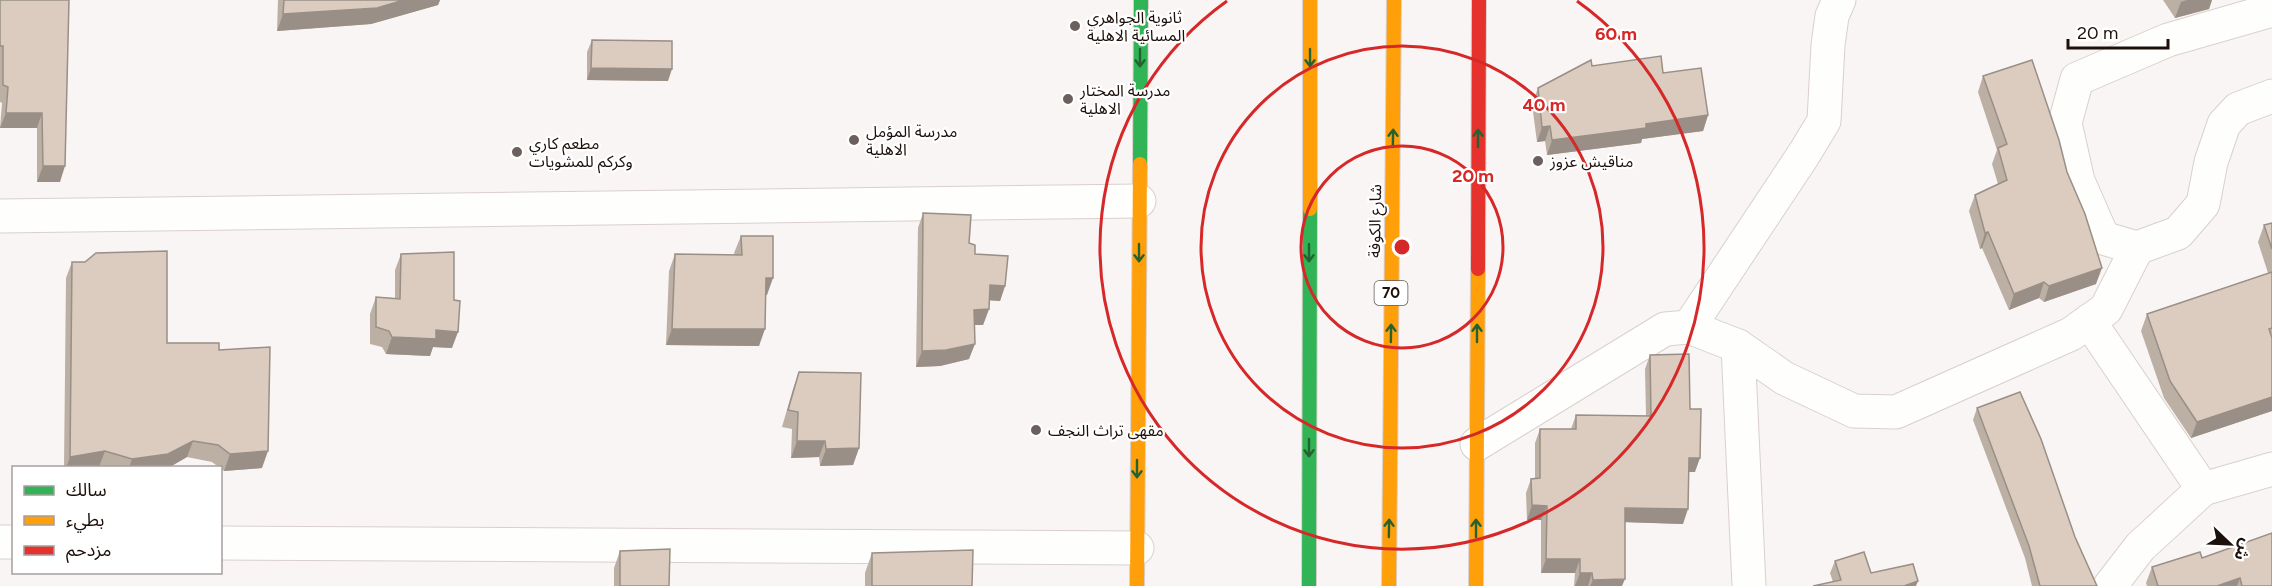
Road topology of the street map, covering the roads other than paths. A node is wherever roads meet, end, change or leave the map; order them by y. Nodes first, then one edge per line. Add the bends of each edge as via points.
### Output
1 (1141, 0) edge
2 (1310, 0) edge
3 (1394, 0) edge
4 (1479, 0) edge
5 (1839, 0) edge
6 (2272, 10) edge
7 (2272, 96) edge
8 (1139, 201) junction
9 (0, 216) edge
10 (2137, 248) junction
11 (2090, 321) junction
12 (1689, 327) junction
13 (1738, 346) junction
14 (1477, 444) junction
15 (2272, 469) edge
16 (2203, 489) junction
17 (222, 543) edge
18 (1137, 549) junction
19 (1137, 586) edge
20 (1309, 586) edge
21 (1389, 586) edge
22 (1476, 586) edge
23 (1749, 586) edge
24 (2110, 586) edge

1 -> 8 main road
2 -> 20 main road
21 -> 3 main road, شارع الكوفة / 70
14 -> 4 main road
5 - 12 street via 1832,16 1828,45 1824,122
6 - 10 street via 2168,40 2077,79 2065,123 2078,181 2103,237
7 - 10 street via 2238,109 2224,124 2203,204 2178,233
8 - 9 street
8 -> 18 main road
10 - 11 street via 2106,309
11 - 13 street via 2071,334 1896,412 1854,411 1784,378
11 - 16 street
12 - 13 street
12 - 14 street via 1665,329
13 - 23 street
22 -> 14 main road
15 - 16 street
16 - 24 street via 2140,547
17 - 18 street
18 - 19 main road

